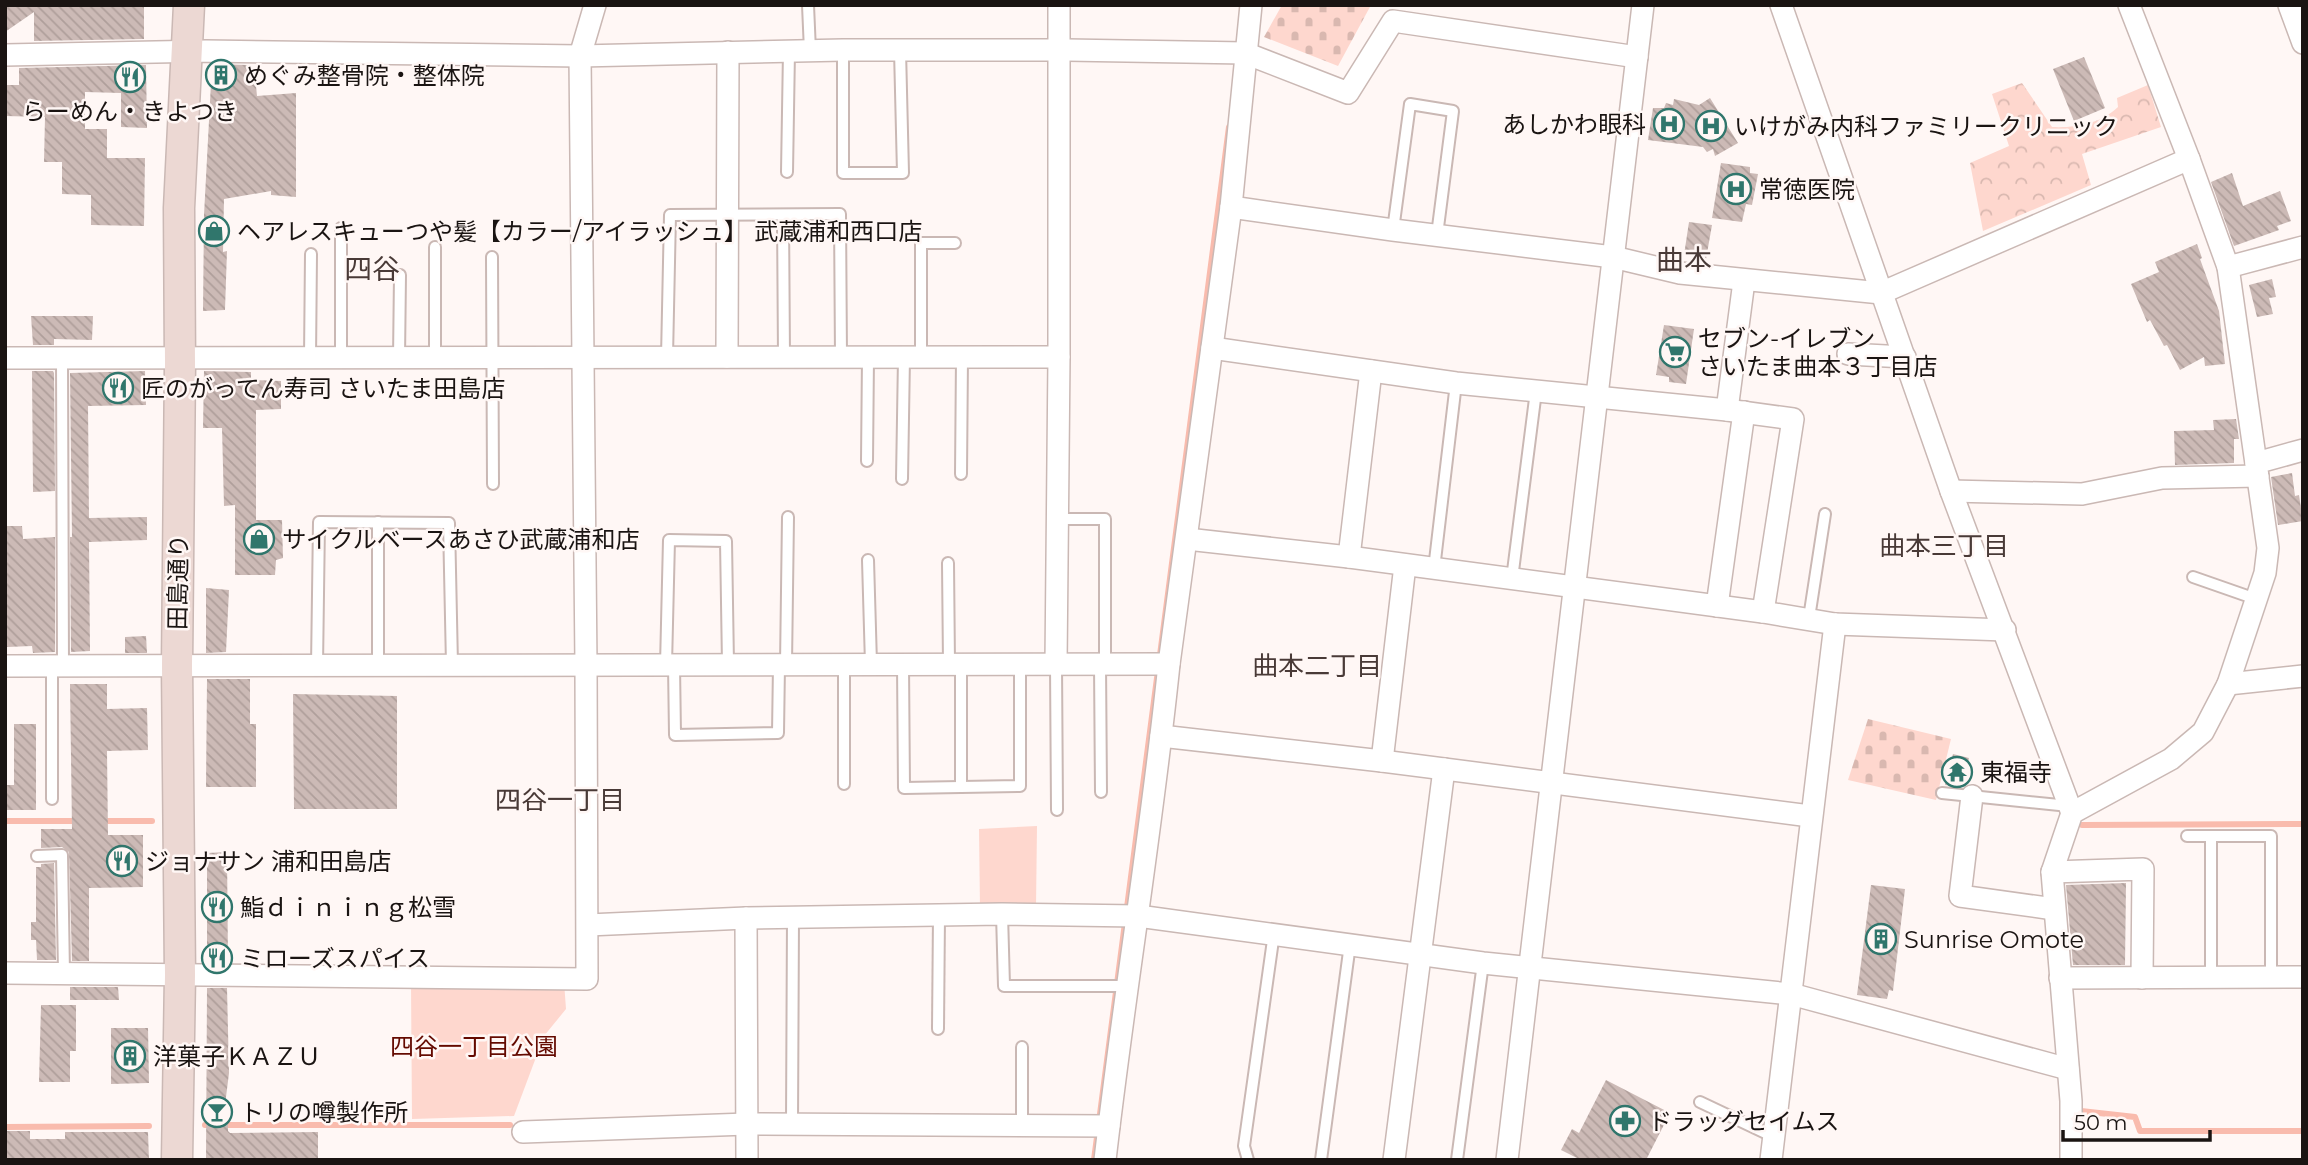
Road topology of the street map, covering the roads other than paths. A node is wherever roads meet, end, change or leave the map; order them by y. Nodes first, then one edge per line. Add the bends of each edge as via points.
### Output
1 (189, 5) edge
2 (595, 5) edge
3 (808, 5) edge
4 (1059, 5) edge
5 (1251, 5) edge
6 (1643, 5) edge
7 (1781, 5) edge
8 (2129, 5) edge
9 (2289, 5) edge
10 (2303, 43) edge
11 (843, 50) junction
12 (900, 50) junction
13 (1059, 50) junction
14 (799, 51) junction
15 (186, 52) junction
16 (728, 52) junction
17 (1245, 53) junction
18 (5, 55) edge
19 (580, 56) junction
20 (1637, 57) junction
21 (2189, 159) junction
22 (787, 172) dead end
23 (1231, 208) junction
24 (729, 214) junction
25 (783, 215) junction
26 (341, 228) dead end
27 (1393, 230) junction
28 (1437, 235) junction
29 (955, 243) dead end
30 (435, 247) dead end
31 (2303, 247) edge
32 (311, 254) dead end
33 (492, 257) dead end
34 (1613, 257) junction
35 (2228, 267) junction
36 (400, 275) dead end
37 (1744, 281) junction
38 (1881, 293) junction
39 (1212, 348) junction
40 (1848, 354) dead end
41 (583, 357) junction
42 (667, 357) junction
43 (727, 357) junction
44 (783, 357) junction
45 (841, 357) junction
46 (868, 357) junction
47 (913, 357) junction
48 (962, 357) junction
49 (1059, 357) junction
50 (1905, 357) junction
51 (5, 358) edge
52 (62, 358) junction
53 (310, 358) junction
54 (341, 358) junction
55 (399, 358) junction
56 (435, 358) junction
57 (493, 358) junction
58 (180, 359) junction
59 (1371, 371) junction
60 (1456, 383) junction
61 (1536, 391) junction
62 (1597, 397) junction
63 (1736, 411) junction
64 (2303, 450) edge
65 (867, 461) dead end
66 (2257, 470) junction
67 (961, 474) dead end
68 (902, 479) dead end
69 (493, 484) dead end
70 (1951, 491) junction
71 (1825, 514) dead end
72 (788, 517) dead end
73 (1058, 519) junction
74 (378, 522) junction
75 (1187, 539) junction
76 (1349, 558) junction
77 (868, 559) dead end
78 (948, 563) dead end
79 (1405, 565) junction
80 (1434, 569) junction
81 (2193, 577) dead end
82 (1512, 579) junction
83 (1574, 589) junction
84 (2256, 599) junction
85 (1717, 606) junction
86 (1763, 612) junction
87 (1809, 618) junction
88 (1835, 624) junction
89 (2005, 630) junction
90 (728, 664) junction
91 (782, 664) junction
92 (844, 664) junction
93 (871, 664) junction
94 (903, 664) junction
95 (955, 664) junction
96 (1020, 664) junction
97 (1056, 664) junction
98 (1102, 664) junction
99 (1168, 664) junction
100 (452, 665) junction
101 (586, 665) junction
102 (670, 665) junction
103 (5, 666) edge
104 (58, 666) junction
105 (177, 666) junction
106 (317, 666) junction
107 (378, 666) junction
108 (2303, 676) edge
109 (2228, 684) junction
110 (1161, 736) junction
111 (1382, 761) junction
112 (1444, 769) junction
113 (1551, 783) junction
114 (844, 784) dead end
115 (961, 787) junction
116 (1101, 792) dead end
117 (1942, 793) dead end
118 (1972, 796) junction
119 (52, 799) dead end
120 (2071, 809) junction
121 (1057, 810) dead end
122 (1811, 816) junction
123 (2187, 836) dead end
124 (2211, 836) junction
125 (37, 856) dead end
126 (2052, 872) junction
127 (2054, 909) junction
128 (1002, 914) junction
129 (939, 915) junction
130 (1138, 916) junction
131 (793, 917) junction
132 (746, 918) junction
133 (588, 925) junction
134 (1274, 933) junction
135 (1350, 944) junction
136 (1421, 954) junction
137 (1483, 963) junction
138 (1529, 967) junction
139 (5, 973) edge
140 (64, 973) junction
141 (180, 975) junction
142 (2271, 977) junction
143 (2303, 977) edge
144 (2060, 978) junction
145 (2142, 978) junction
146 (2211, 978) junction
147 (1126, 986) junction
148 (1791, 994) junction
149 (938, 1029) dead end
150 (1022, 1047) dead end
151 (2068, 1069) junction
152 (1700, 1102) dead end
153 (747, 1124) junction
154 (1022, 1124) junction
155 (792, 1125) junction
156 (1109, 1126) junction
157 (523, 1132) dead end
158 (1774, 1138) junction
159 (177, 1160) edge
160 (747, 1160) edge
161 (1105, 1160) edge
162 (1248, 1160) edge
163 (1321, 1160) edge
164 (1394, 1160) edge
165 (1457, 1160) edge
166 (1507, 1160) edge
167 (1771, 1160) edge
168 (2071, 1160) edge

1 - 15 street, 田島通り
2 - 19 street
3 - 14 lane
4 - 13 street
5 - 17 street
6 - 20 street
7 - 38 street
8 - 21 street
9 - 10 street
11 - 12 street
11 - 12 lane via 843,173 903,173
11 - 14 street
12 - 13 street
13 - 17 street
13 - 49 street
14 - 16 street
14 - 22 lane
15 - 18 street
15 - 19 street
15 - 58 street, 田島通り via 179,208
16 - 19 street
16 - 24 street
17 - 20 street via 1348,93 1393,21
17 - 23 street
19 - 41 street
20 - 34 street
21 - 35 street
21 - 38 street
23 - 27 street
23 - 39 street
24 - 25 lane
24 - 42 lane via 670,215
24 - 43 street
25 - 44 lane
25 - 45 lane via 840,214
26 - 54 lane
27 - 28 street
27 - 28 lane via 1410,104 1453,111
28 - 34 street
29 - 47 lane via 921,243
30 - 56 lane
31 - 35 street
32 - 53 lane
33 - 57 lane
34 - 37 street via 1680,273
34 - 62 street
35 - 66 street
36 - 55 lane
37 - 38 street
37 - 63 street
38 - 50 street
39 - 59 street
39 - 75 street
40 - 50 street
41 - 42 street
41 - 57 street
41 - 101 street
42 - 43 street
43 - 44 street
44 - 45 street
45 - 46 street
46 - 47 street
46 - 65 lane
47 - 48 street
47 - 68 lane
48 - 49 street
48 - 67 lane
49 - 73 street
50 - 70 street
51 - 52 street
52 - 58 street
52 - 104 lane
53 - 54 street
53 - 58 street
54 - 55 street
55 - 56 street
56 - 57 street
57 - 69 lane
58 - 105 street, 田島通り
59 - 60 street
59 - 76 street
60 - 61 street
60 - 80 lane
61 - 62 street
61 - 82 lane
62 - 63 street
62 - 83 street
63 - 85 street
63 - 86 street via 1793,419
64 - 66 street
66 - 70 street via 2162,478 2082,494
66 - 84 street via 2268,548
70 - 89 street
71 - 87 lane
72 - 91 lane
73 - 97 street
73 - 98 lane via 1105,519
74 - 100 lane via 449,523
74 - 106 lane via 318,522
74 - 107 lane
75 - 76 street
75 - 99 street
76 - 79 street
77 - 93 lane
78 - 95 lane
79 - 80 street
79 - 111 street
80 - 82 street
81 - 84 lane
82 - 83 street
83 - 85 street
83 - 113 street
84 - 109 street
85 - 86 street
86 - 87 street
87 - 88 street
88 - 89 street
88 - 122 street
89 - 120 street
90 - 91 street
90 - 102 street
90 - 102 lane via 726,541 669,540
91 - 92 street
91 - 102 lane via 778,733 675,735
92 - 93 street
92 - 114 lane
93 - 94 street
94 - 95 street
94 - 115 lane via 904,788
95 - 96 street
95 - 115 lane
96 - 97 street
96 - 115 lane via 1020,786
97 - 98 street
97 - 121 lane
98 - 99 street
98 - 116 lane
99 - 110 street
100 - 101 street
100 - 107 street
101 - 102 street
101 - 133 street
103 - 104 street
104 - 105 street
104 - 119 lane
105 - 106 street
105 - 141 street, 田島通り
106 - 107 street
108 - 109 street
109 - 120 street via 2203,732 2171,759
110 - 111 street
110 - 130 street
111 - 112 street
112 - 113 street
112 - 136 street
113 - 122 street
113 - 138 street
117 - 118 lane
118 - 120 lane
118 - 127 street via 1961,896
120 - 126 street
122 - 148 street
123 - 124 lane
124 - 142 lane via 2271,836
124 - 146 lane
125 - 140 lane via 62,855
126 - 127 street
126 - 145 street via 2143,869
127 - 144 street
128 - 129 street
128 - 130 street
128 - 147 lane via 1004,986
129 - 131 street
129 - 149 lane
130 - 134 street
130 - 147 street
131 - 132 street
131 - 155 lane
132 - 133 street
132 - 153 street
133 - 141 street via 587,979
134 - 135 street
134 - 162 lane via 1244,1146
135 - 136 street
135 - 163 lane
136 - 137 street
136 - 164 street
137 - 138 street
137 - 165 lane
138 - 148 street
138 - 166 street
139 - 140 street
140 - 141 street
141 - 159 street, 田島通り
142 - 143 street
142 - 146 street
144 - 145 street
144 - 151 street
145 - 146 street
147 - 156 street
148 - 151 street
148 - 158 street
150 - 154 lane
151 - 168 street
152 - 158 lane
153 - 155 street
153 - 157 street
153 - 160 street
154 - 155 street
154 - 156 street
156 - 161 street
158 - 167 street

